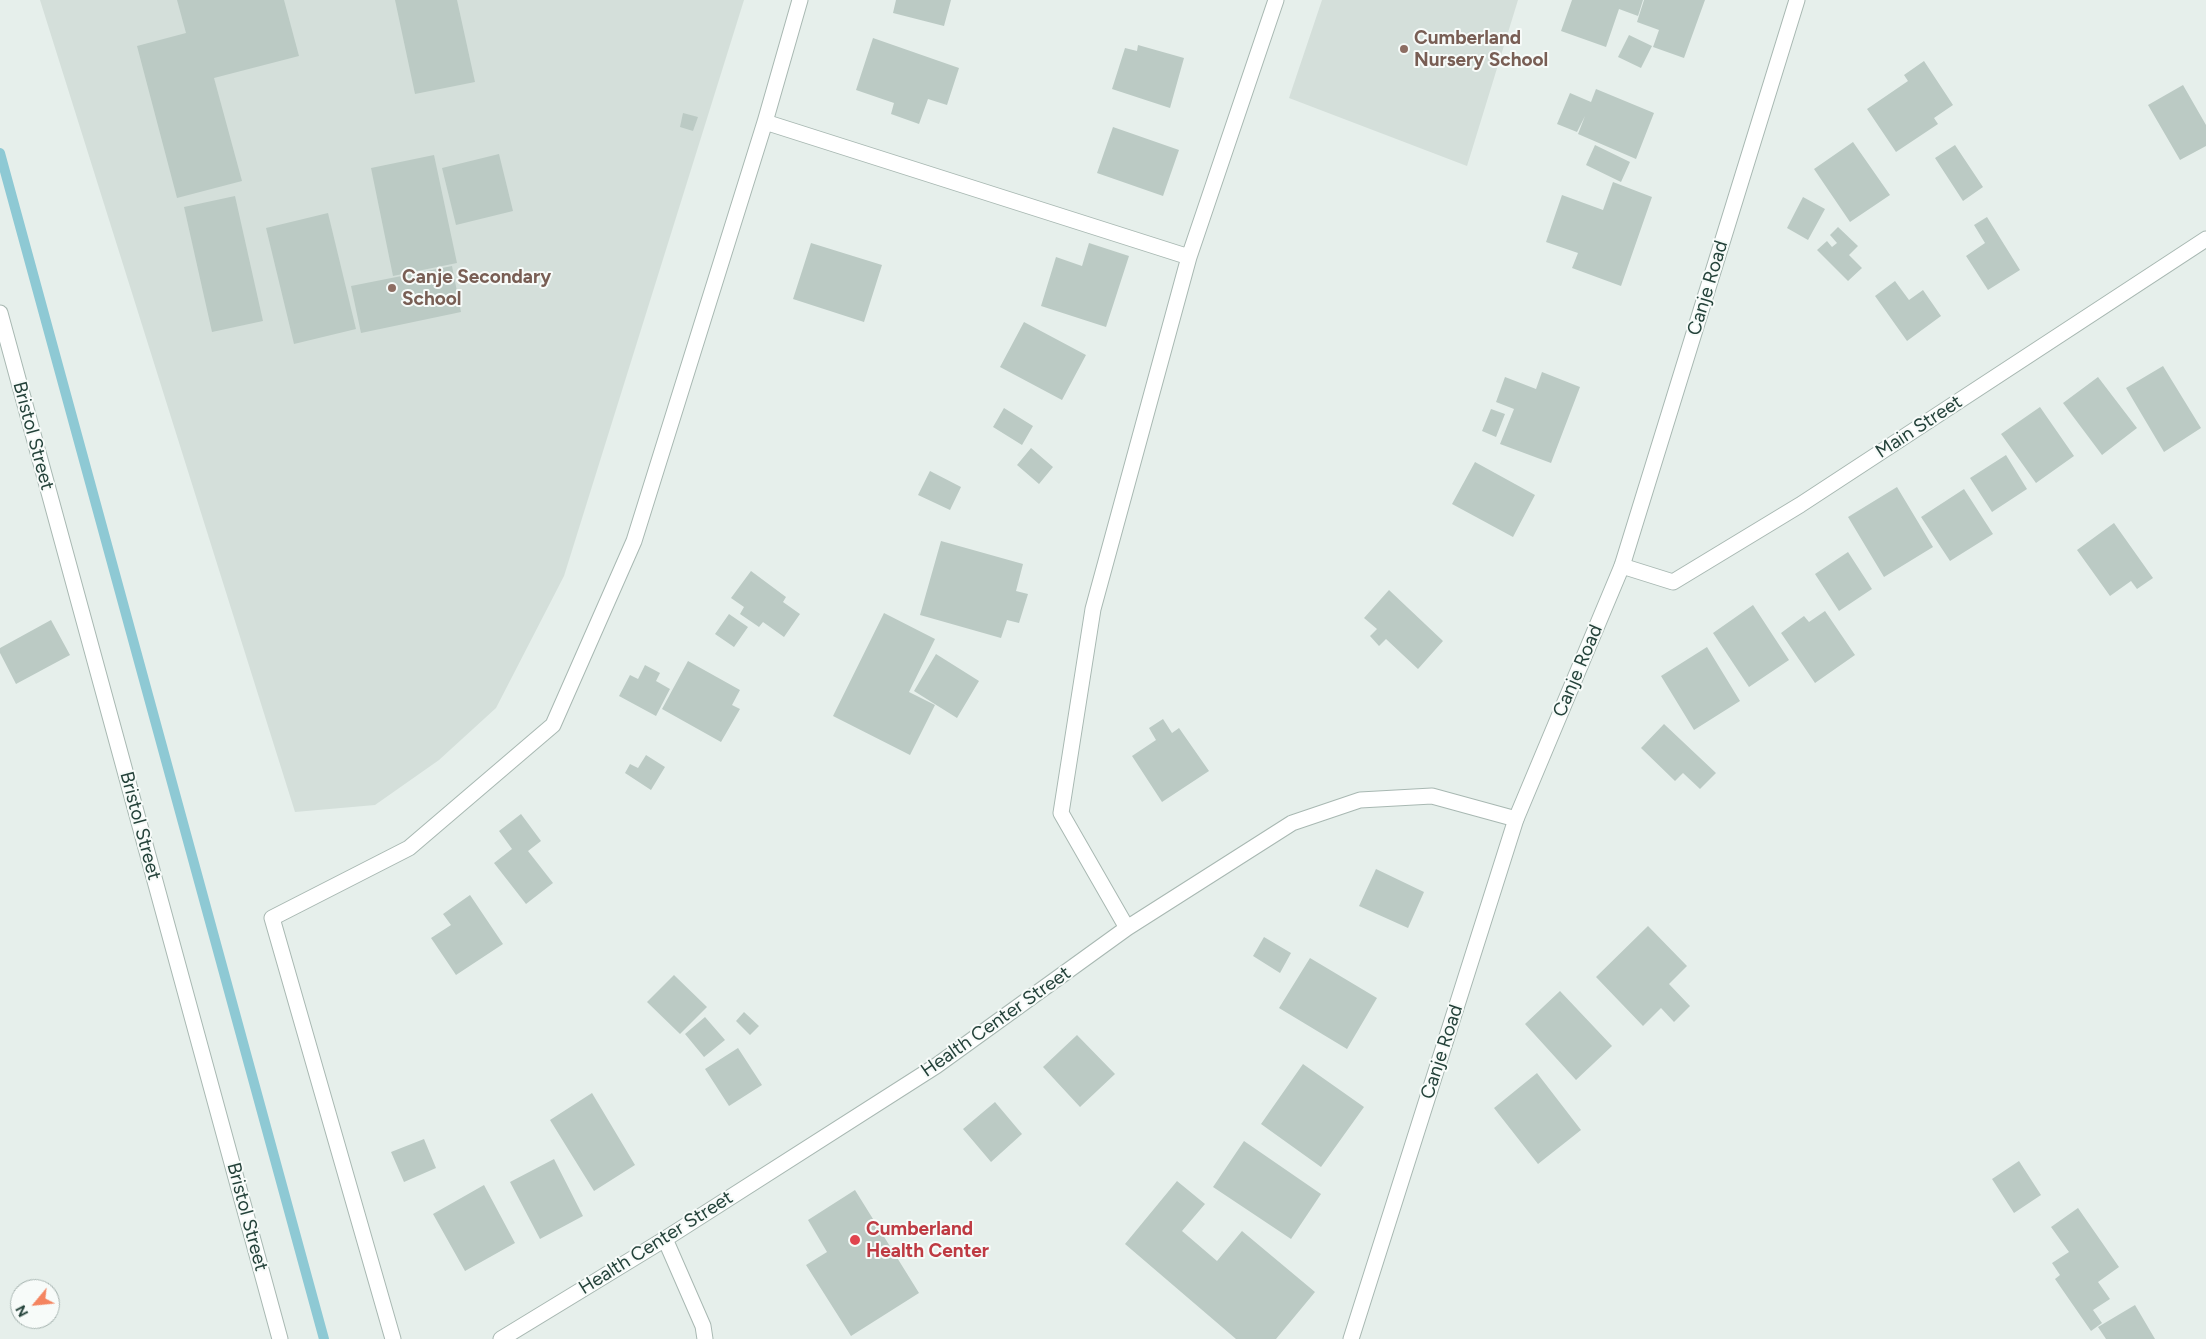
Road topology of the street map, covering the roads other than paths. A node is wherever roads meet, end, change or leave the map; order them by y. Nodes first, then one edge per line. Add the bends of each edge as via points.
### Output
1 (800, 0) edge
2 (1276, 0) edge
3 (1797, 0) edge
4 (765, 122) junction
5 (2206, 239) edge
6 (1189, 257) junction
7 (0, 314) edge
8 (1622, 566) junction
9 (1516, 819) junction
10 (1127, 928) junction
11 (665, 1239) junction
12 (280, 1339) edge
13 (394, 1339) edge
14 (501, 1339) edge
15 (705, 1339) edge
16 (1351, 1339) edge

1 - 4 street
2 - 6 street
3 - 8 street, Canje Road
4 - 6 street
4 - 13 street via 634,541 553,725 409,848 272,918
5 - 8 street, Main Street via 1800,505 1673,582
6 - 10 street via 1093,609 1061,813
7 - 12 street, Bristol Street
8 - 9 street, Canje Road
9 - 10 street, Health Center Street via 1432,796 1360,800 1292,823
9 - 16 street, Canje Road
10 - 11 street, Health Center Street via 936,1066
11 - 14 street, Health Center Street
11 - 15 street via 703,1326

